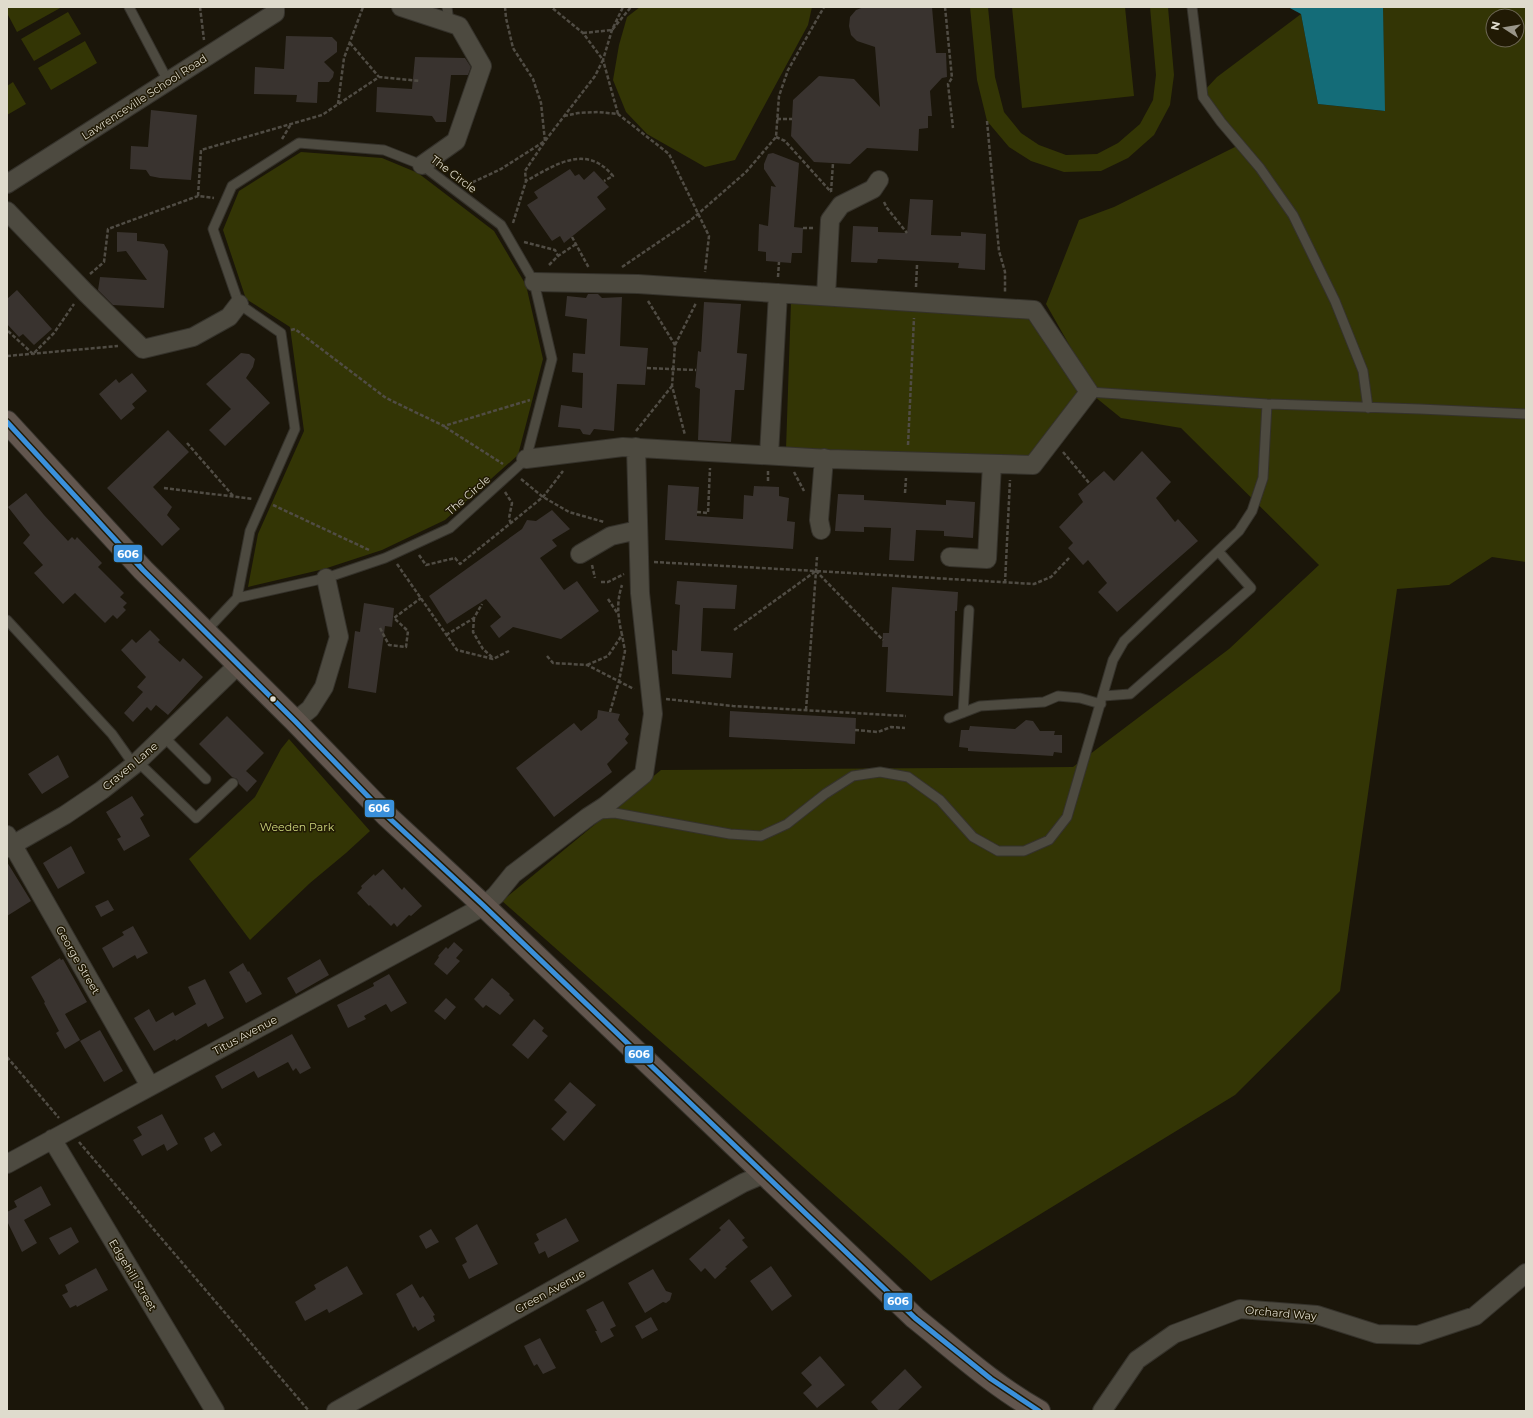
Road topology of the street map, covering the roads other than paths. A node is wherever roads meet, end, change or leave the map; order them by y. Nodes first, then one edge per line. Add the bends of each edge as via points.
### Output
1 (129, 7) edge
2 (401, 7) edge
3 (1192, 7) edge
4 (278, 9) edge
5 (448, 15) edge
6 (168, 81) junction
7 (422, 165) junction
8 (879, 180) dead end
9 (7, 184) edge
10 (7, 211) edge
11 (534, 282) junction
12 (778, 293) junction
13 (826, 296) junction
14 (239, 304) junction
15 (1089, 392) junction
16 (1267, 404) junction
17 (1368, 408) junction
18 (1526, 414) edge
19 (7, 422) edge
20 (629, 447) junction
21 (777, 456) junction
22 (824, 458) junction
23 (526, 459) junction
24 (992, 464) junction
25 (638, 530) junction
26 (820, 530) dead end
27 (1218, 551) junction
28 (580, 554) dead end
29 (950, 557) dead end
30 (326, 578) junction
31 (238, 598) junction
32 (969, 610) dead end
33 (7, 620) edge
34 (205, 632) junction
35 (238, 665) junction
36 (1102, 700) junction
37 (963, 713) junction
38 (949, 718) dead end
39 (295, 721) junction
40 (164, 737) junction
41 (136, 764) junction
42 (206, 780) dead end
43 (233, 784) dead end
44 (588, 817) junction
45 (9, 842) edge
46 (484, 906) junction
47 (150, 1086) junction
48 (52, 1139) junction
49 (7, 1164) edge
50 (764, 1174) junction
51 (1526, 1272) edge
52 (215, 1411) edge
53 (336, 1411) edge
54 (1039, 1411) edge
55 (1102, 1411) edge

1 - 6 lane
2 - 5 street
3 - 17 lane via 1203,96 1221,122 1260,168 1293,215 1335,301 1360,364
4 - 6 street, Lawrenceville School Road
5 - 7 street via 459,26 482,66 456,141
6 - 9 street, Lawrenceville School Road
7 - 11 lane, The Circle via 501,225
7 - 14 lane, The Circle via 384,150 299,143 232,186 213,229
8 - 13 street via 872,189 841,205 830,220
10 - 14 street via 142,349 193,337 229,317
11 - 12 street via 638,284
11 - 23 lane, The Circle via 552,360
12 - 13 street
12 - 21 street
13 - 15 street via 1034,310
14 - 31 lane via 281,333 295,429 250,531
15 - 16 lane
15 - 24 street via 1033,465
16 - 17 lane
16 - 27 lane via 1263,478 1252,511 1239,531
17 - 18 lane
19 - 34 highway via 143,570
20 - 21 street
20 - 23 street
20 - 25 street, Titus Avenue
21 - 22 street
22 - 24 street
22 - 26 street
23 - 30 lane, The Circle via 450,528 385,558
24 - 29 street via 987,559
25 - 28 street via 611,536
25 - 44 street, Titus Avenue via 632,574 640,593 653,714 644,774
27 - 36 lane via 1124,641 1113,660
27 - 36 lane via 1251,588 1130,694
30 - 31 lane, The Circle
30 - 39 street via 339,637 324,687 310,709
31 - 34 lane
32 - 37 lane
33 - 41 lane via 112,734
34 - 35 highway
35 - 39 highway
35 - 40 street, Craven Lane
36 - 37 lane via 1058,696 1044,702 980,706
36 - 44 lane via 1067,817 1049,840 1024,851 998,851 973,837 940,800 908,777 880,772 853,776 787,824 762,836 730,834 615,813 601,813
37 - 38 lane
39 - 46 highway via 387,816
40 - 41 street, Craven Lane
40 - 42 lane
41 - 43 lane via 196,818
41 - 45 street, Craven Lane via 65,815
44 - 46 street, Titus Avenue via 513,874
45 - 47 street, George Street
46 - 47 street, Titus Avenue
46 - 50 highway
47 - 48 street, Titus Avenue
48 - 49 street, Titus Avenue
48 - 52 street, Edgehill Street
50 - 53 street, Green Avenue via 743,1183
50 - 54 highway via 915,1318 986,1376
51 - 55 street, Orchard Way via 1475,1316 1418,1335 1377,1334 1317,1315 1240,1309 1174,1334 1137,1360

